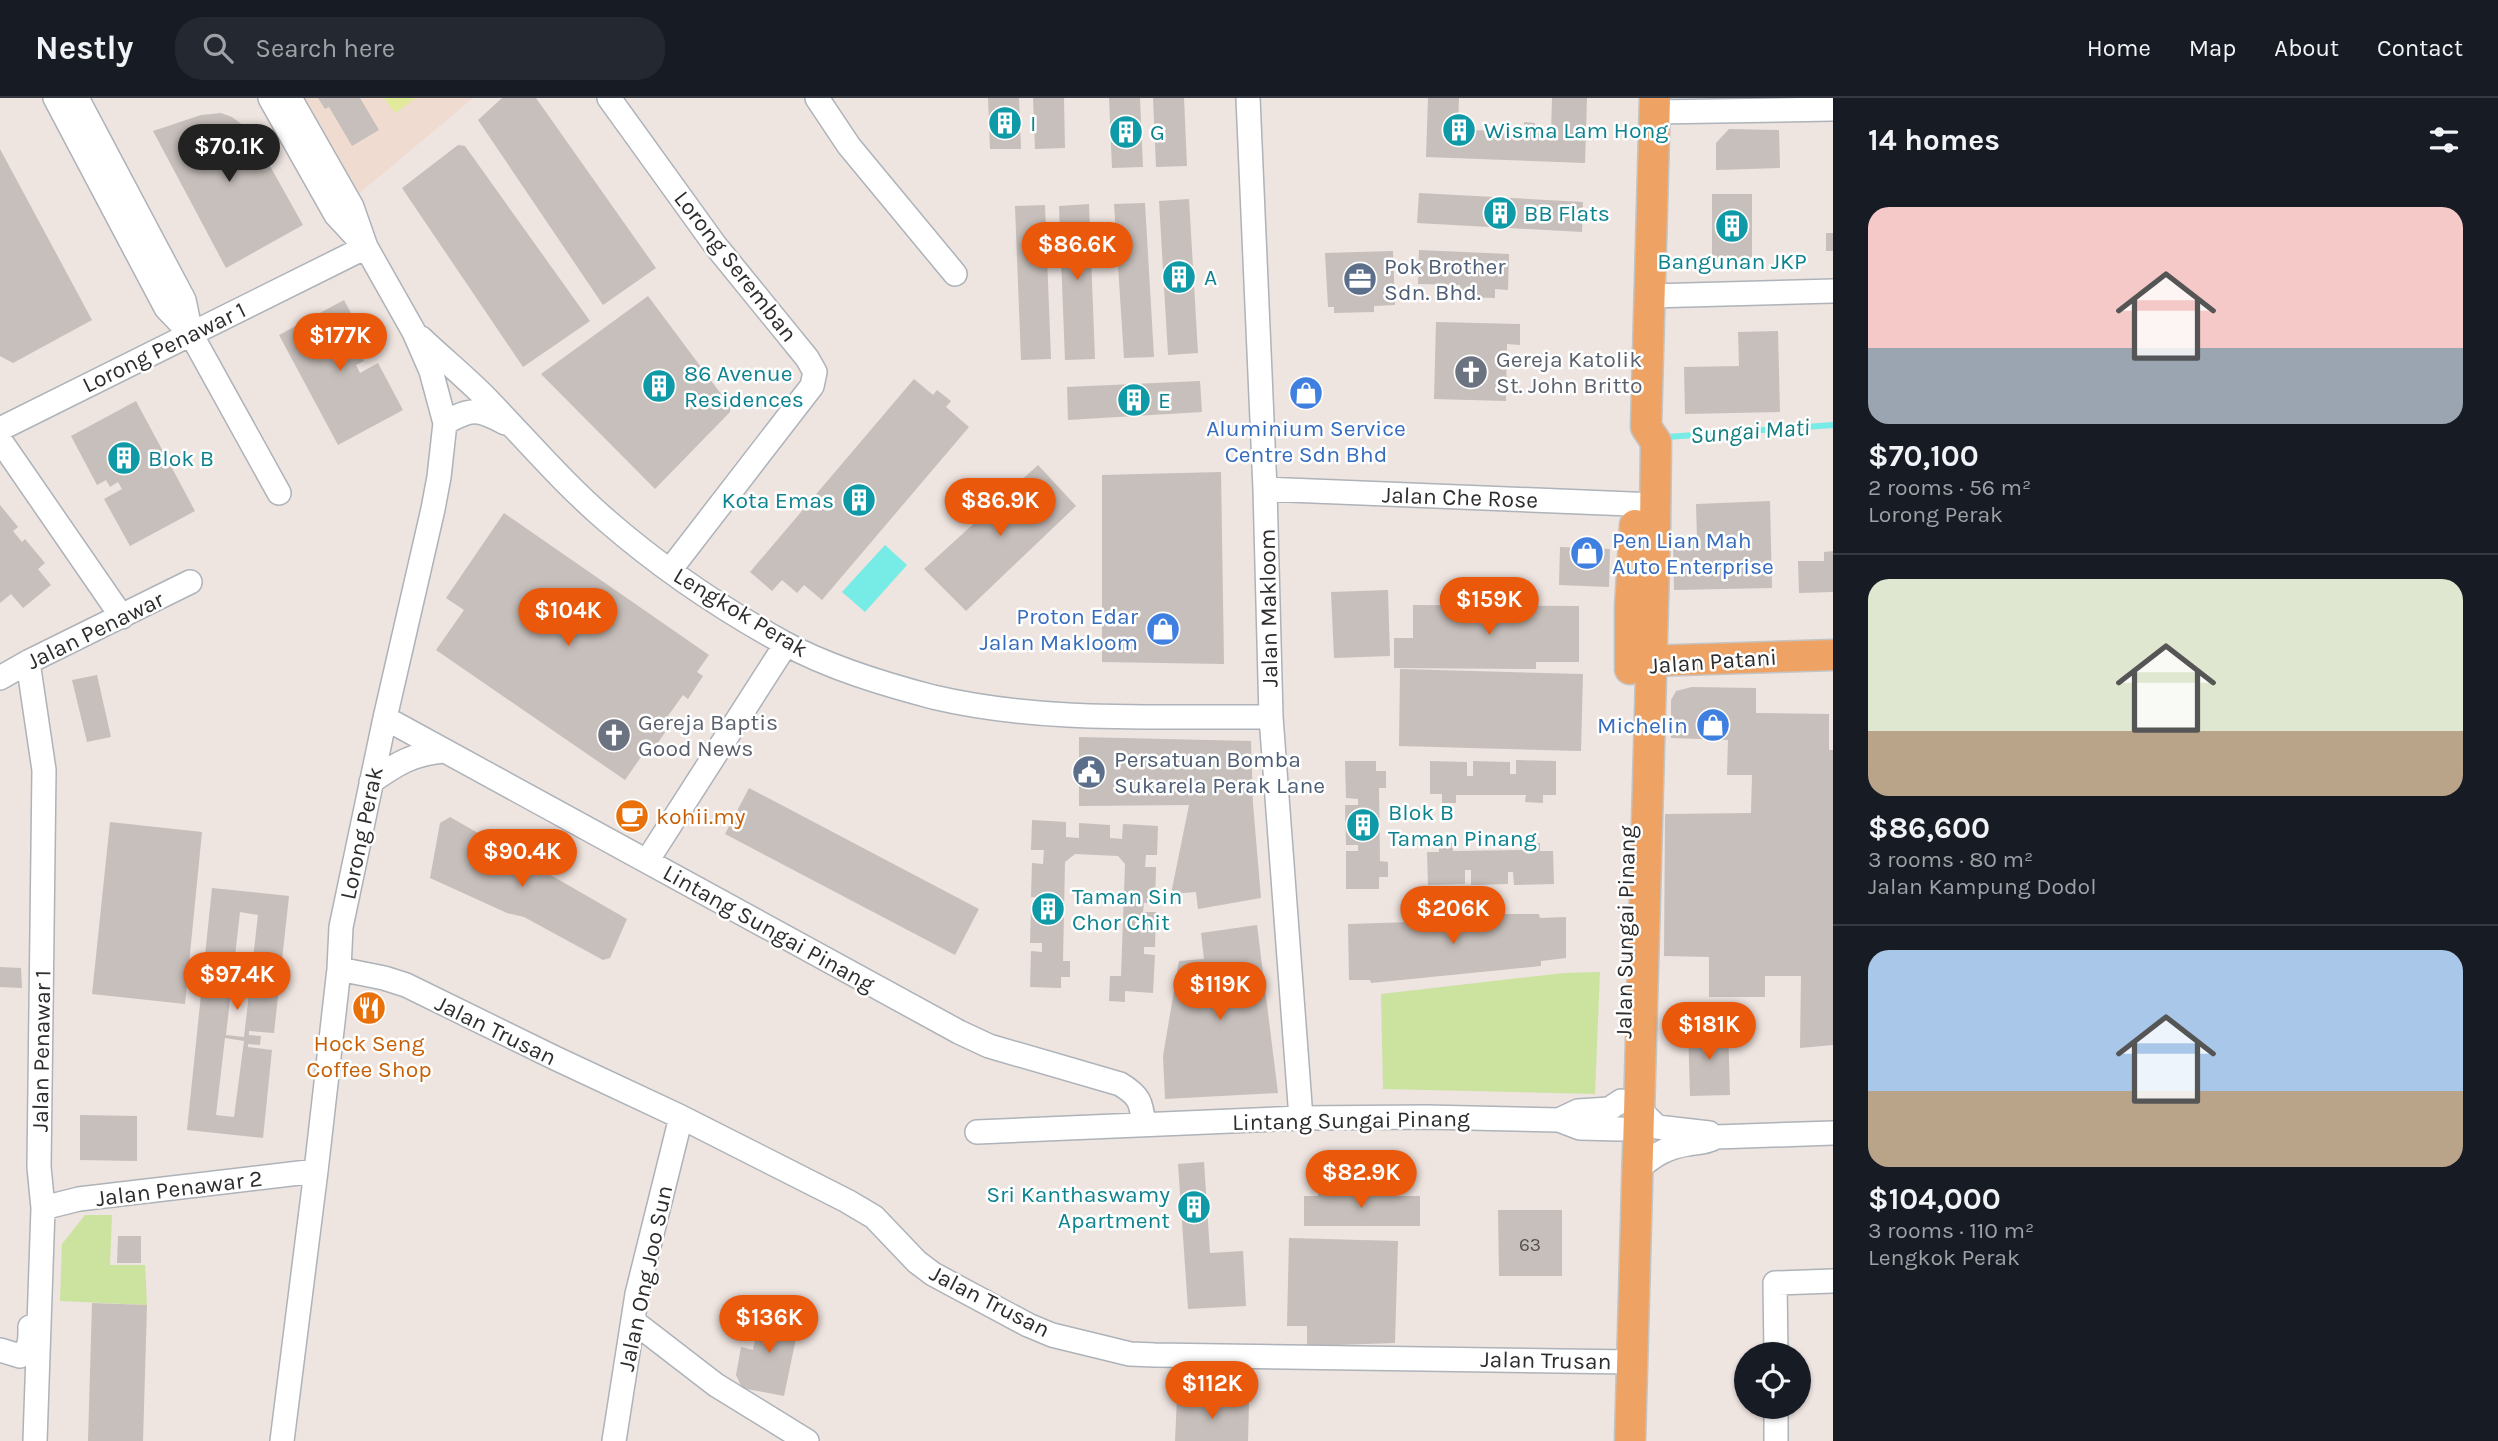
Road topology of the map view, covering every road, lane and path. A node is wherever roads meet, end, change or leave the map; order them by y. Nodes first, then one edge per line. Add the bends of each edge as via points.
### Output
1 (55, 98) edge
2 (76, 98) edge
3 (270, 98) edge
4 (290, 98) edge
5 (609, 98) edge
6 (817, 98) edge
7 (1248, 98) edge
8 (1654, 105) edge
9 (1833, 109) edge
10 (366, 247) junction
11 (955, 274) dead end
12 (1833, 291) edge
13 (1650, 296) junction
14 (414, 332) junction
15 (191, 334) junction
16 (445, 423) junction
17 (510, 426) junction
18 (0, 429) edge
19 (0, 440) edge
20 (1265, 489) junction
21 (279, 493) dead end
22 (1645, 504) junction
23 (670, 570) junction
24 (190, 582) dead end
25 (122, 617) junction
26 (786, 644) junction
27 (1833, 654) edge
28 (28, 662) junction
29 (1833, 667) edge
30 (1643, 669) junction
31 (0, 678) edge
32 (1271, 717) junction
33 (385, 718) junction
34 (446, 751) junction
35 (371, 782) junction
36 (647, 861) junction
37 (339, 969) junction
38 (1627, 1109) junction
39 (681, 1117) junction
40 (1301, 1118) junction
41 (1144, 1125) junction
42 (977, 1132) dead end
43 (1833, 1133) edge
44 (1716, 1138) junction
45 (1638, 1169) junction
46 (316, 1171) junction
47 (43, 1208) junction
48 (1833, 1282) edge
49 (633, 1321) junction
50 (1776, 1342) edge
51 (0, 1350) edge
52 (1624, 1362) junction
53 (1776, 1419) edge
54 (35, 1441) edge
55 (282, 1441) edge
56 (614, 1441) edge
57 (807, 1441) edge
58 (1614, 1441) edge
59 (1630, 1441) edge
60 (1776, 1441) edge

1 - 15 street via 166,309
2 - 15 street via 184,300
3 - 10 street, Lorong Perak via 336,215
4 - 10 street, Lorong Perak via 352,207
5 - 23 street, Lorong Seremban via 815,372 812,386
6 - 11 street via 849,146
7 - 20 street, Jalan Makloom
8 - 9 street
8 - 13 main road, Jalan Sungai Pinang
10 - 14 street, Lorong Perak
10 - 15 street, Lorong Penawar 1
12 - 13 street
13 - 22 main road, Jalan Sungai Pinang via 1646,427 1656,442
14 - 16 street, Lorong Perak via 431,371
14 - 17 street, Lengkok Perak
15 - 18 street, Lorong Penawar 1
15 - 21 street
16 - 17 street, Lengkok Perak via 472,411 485,412
16 - 33 street, Lorong Perak via 433,509
17 - 23 street, Lengkok Perak via 607,521
19 - 25 street
20 - 22 street, Jalan Che Rose
20 - 32 street, Jalan Makloom
22 - 30 main road, Jalan Sungai Pinang
23 - 26 street, Lengkok Perak
24 - 25 street, Jalan Penawar
25 - 28 street, Jalan Penawar
26 - 32 street, Lengkok Perak via 858,675 935,697 1010,709 1094,716
26 - 36 street
27 - 30 main road, Jalan Patani
28 - 31 street, Jalan Penawar
28 - 47 street, Jalan Penawar 1 via 44,770 39,1167
29 - 30 main road, Jalan Patani
30 - 38 main road, Jalan Sungai Pinang
32 - 40 street, Jalan Makloom
33 - 34 street, Lintang Sungai Pinang
33 - 35 street, Lorong Perak
34 - 35 street via 424,752
34 - 36 street, Lintang Sungai Pinang
35 - 37 street, Lorong Perak via 341,927
36 - 41 street, Lintang Sungai Pinang via 959,1032 1120,1084 1135,1093
37 - 39 street, Jalan Trusan via 406,985
37 - 46 street, Lorong Perak
38 - 40 street, Lintang Sungai Pinang via 1580,1128 1559,1120
38 - 44 street via 1644,1114 1657,1127 1709,1133
38 - 45 main road, Jalan Sungai Pinang
38 - 52 main road, Jalan Sungai Pinang
39 - 49 street, Jalan Ong Joo Sun
39 - 52 street, Jalan Trusan via 847,1201 874,1217 933,1274 1052,1335 1130,1354
40 - 41 street, Lintang Sungai Pinang
41 - 42 street, Lintang Sungai Pinang
43 - 44 street
44 - 45 street via 1668,1148
45 - 52 main road, Jalan Sungai Pinang
46 - 47 street, Jalan Penawar 2 via 79,1199
46 - 55 street, Lorong Perak
47 - 51 street via 33,1221 30,1342 20,1356
47 - 54 street, Jalan Penawar 1
48 - 50 street via 1775,1283
49 - 56 street, Jalan Ong Joo Sun
49 - 57 street via 716,1385
52 - 58 main road, Jalan Sungai Pinang
52 - 59 main road, Jalan Sungai Pinang
53 - 60 street

